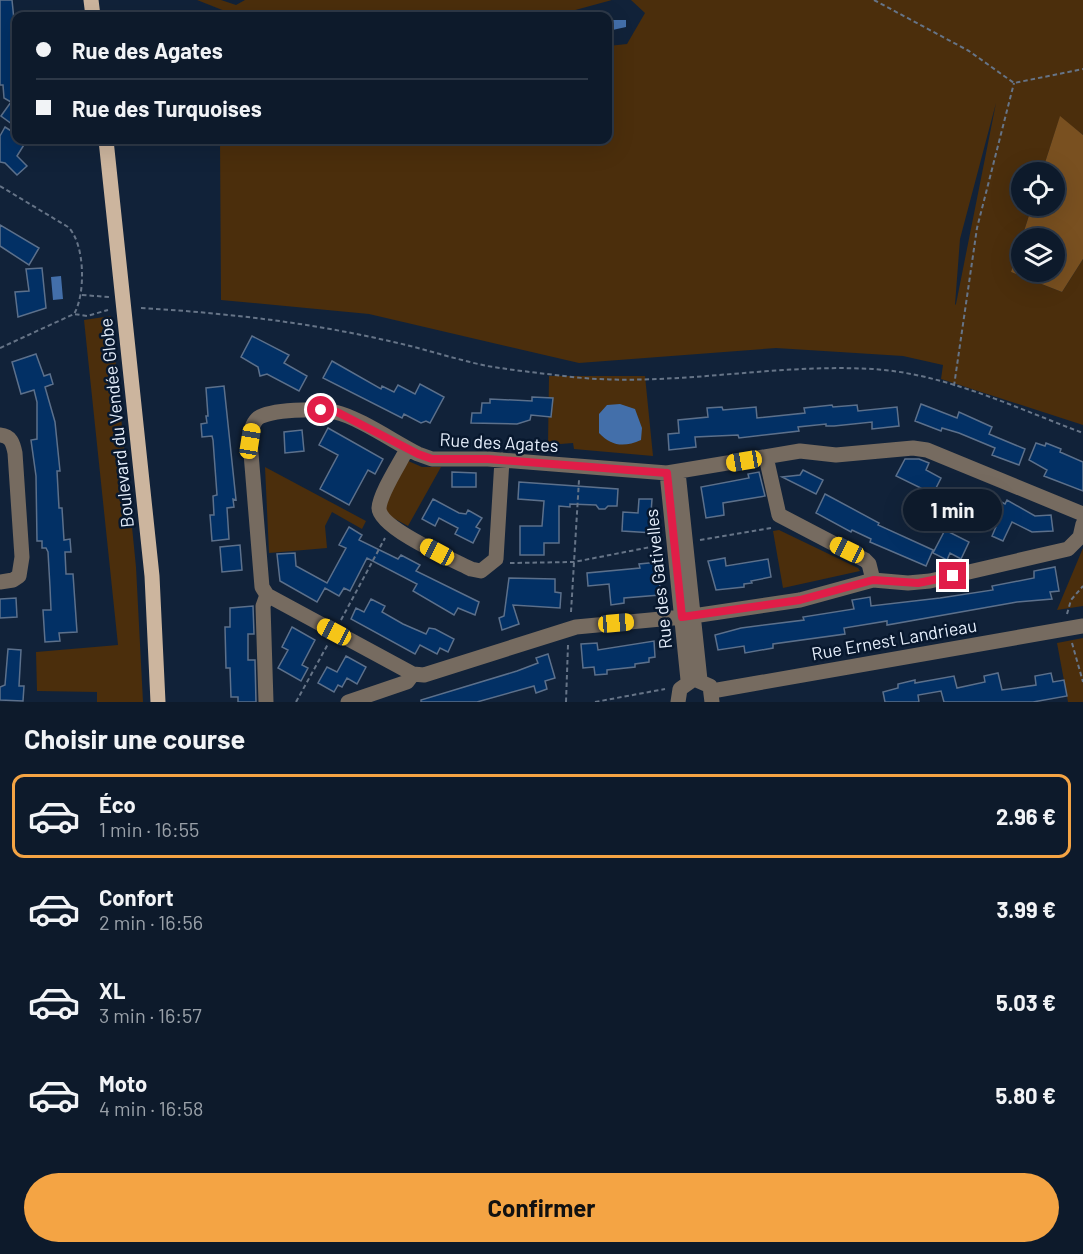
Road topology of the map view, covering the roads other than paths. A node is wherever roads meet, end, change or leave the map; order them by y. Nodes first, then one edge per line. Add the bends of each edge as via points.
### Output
1 (106, 144) edge
2 (0, 435) edge
3 (408, 449) junction
4 (766, 457) junction
5 (501, 460) junction
6 (673, 473) junction
7 (1083, 514) edge
8 (1083, 524) edge
9 (873, 580) junction
10 (0, 582) edge
11 (267, 595) junction
12 (687, 617) junction
13 (1083, 626) edge
14 (413, 674) junction
15 (694, 680) junction
16 (712, 697) edge
17 (158, 702) edge
18 (266, 702) edge
19 (348, 702) edge
20 (676, 702) edge

1 - 17 main road, Boulevard du Vendée Globe via 153,586
2 - 10 street via 13,442 15,453 22,557 19,576
3 - 5 street, Rue des Agates via 432,459
3 - 5 street via 379,508 381,516 392,527 481,571 496,559
3 - 11 street, Rue des Agates via 337,412 270,413 258,418 250,441 262,587
4 - 6 street, Rue des Agates
4 - 7 street, Rue des Agates via 800,451 836,455 920,449
4 - 9 street via 775,506 784,519 866,560
5 - 6 street, Rue des Agates
6 - 12 street, Rue des Gativelles
8 - 9 street via 1075,544 1068,549 918,583
9 - 12 street via 800,600
11 - 14 street
11 - 18 street, Rue des Agates via 263,606
12 - 14 street via 569,628 424,675
12 - 15 street, Rue des Gativelles
13 - 16 street, Rue Ernest Landrieau
14 - 19 street via 407,682
15 - 16 street
15 - 20 street via 680,689

